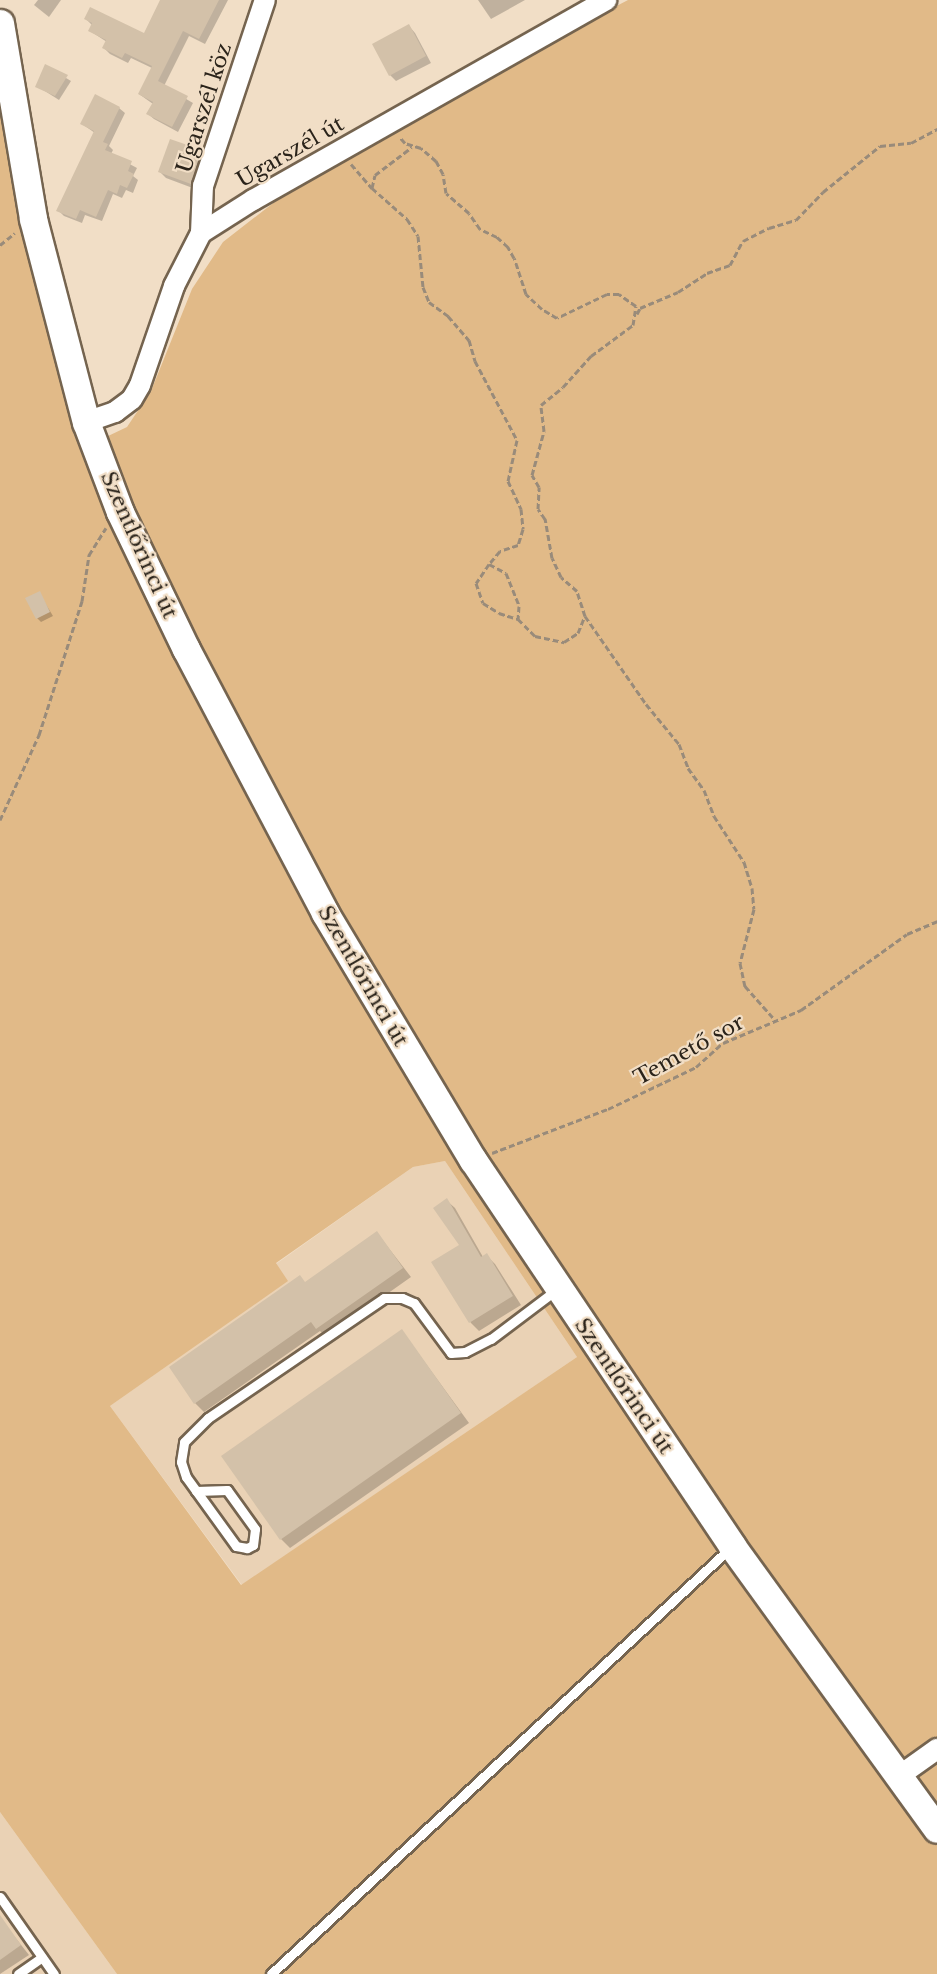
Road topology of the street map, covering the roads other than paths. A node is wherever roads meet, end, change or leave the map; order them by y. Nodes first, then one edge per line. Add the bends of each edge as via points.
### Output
1 (265, 0) edge
2 (606, 0) edge
3 (577, 7) edge
4 (0, 23) edge
5 (201, 233) junction
6 (86, 422) junction
7 (558, 1289) junction
8 (196, 1491) junction
9 (732, 1546) junction
10 (937, 1749) edge
11 (899, 1776) junction
12 (937, 1829) edge
13 (1, 1901) edge
14 (42, 1957) junction
15 (18, 1974) edge
16 (54, 1974) edge
17 (271, 1974) edge

1 - 5 street, Ugarszél köz via 203,186
2 - 3 street, Ugarszél út
3 - 5 street, Ugarszél út via 387,125
4 - 6 main road, Szentlőrinci út via 33,219
5 - 6 street via 174,286 132,399 115,412
6 - 7 main road, Szentlőrinci út via 120,512 186,649 325,913 472,1160
7 - 8 lane via 490,1339 465,1352 451,1353 414,1303 384,1298 208,1418 184,1442 181,1462
7 - 9 main road, Szentlőrinci út
8 - 8 lane via 236,1546 247,1548 255,1543 255,1529 227,1490
9 - 11 main road, Szentlőrinci út
9 - 17 lane
10 - 11 street
11 - 12 main road, Szentlőrinci út
13 - 14 lane
14 - 15 lane
14 - 16 lane

